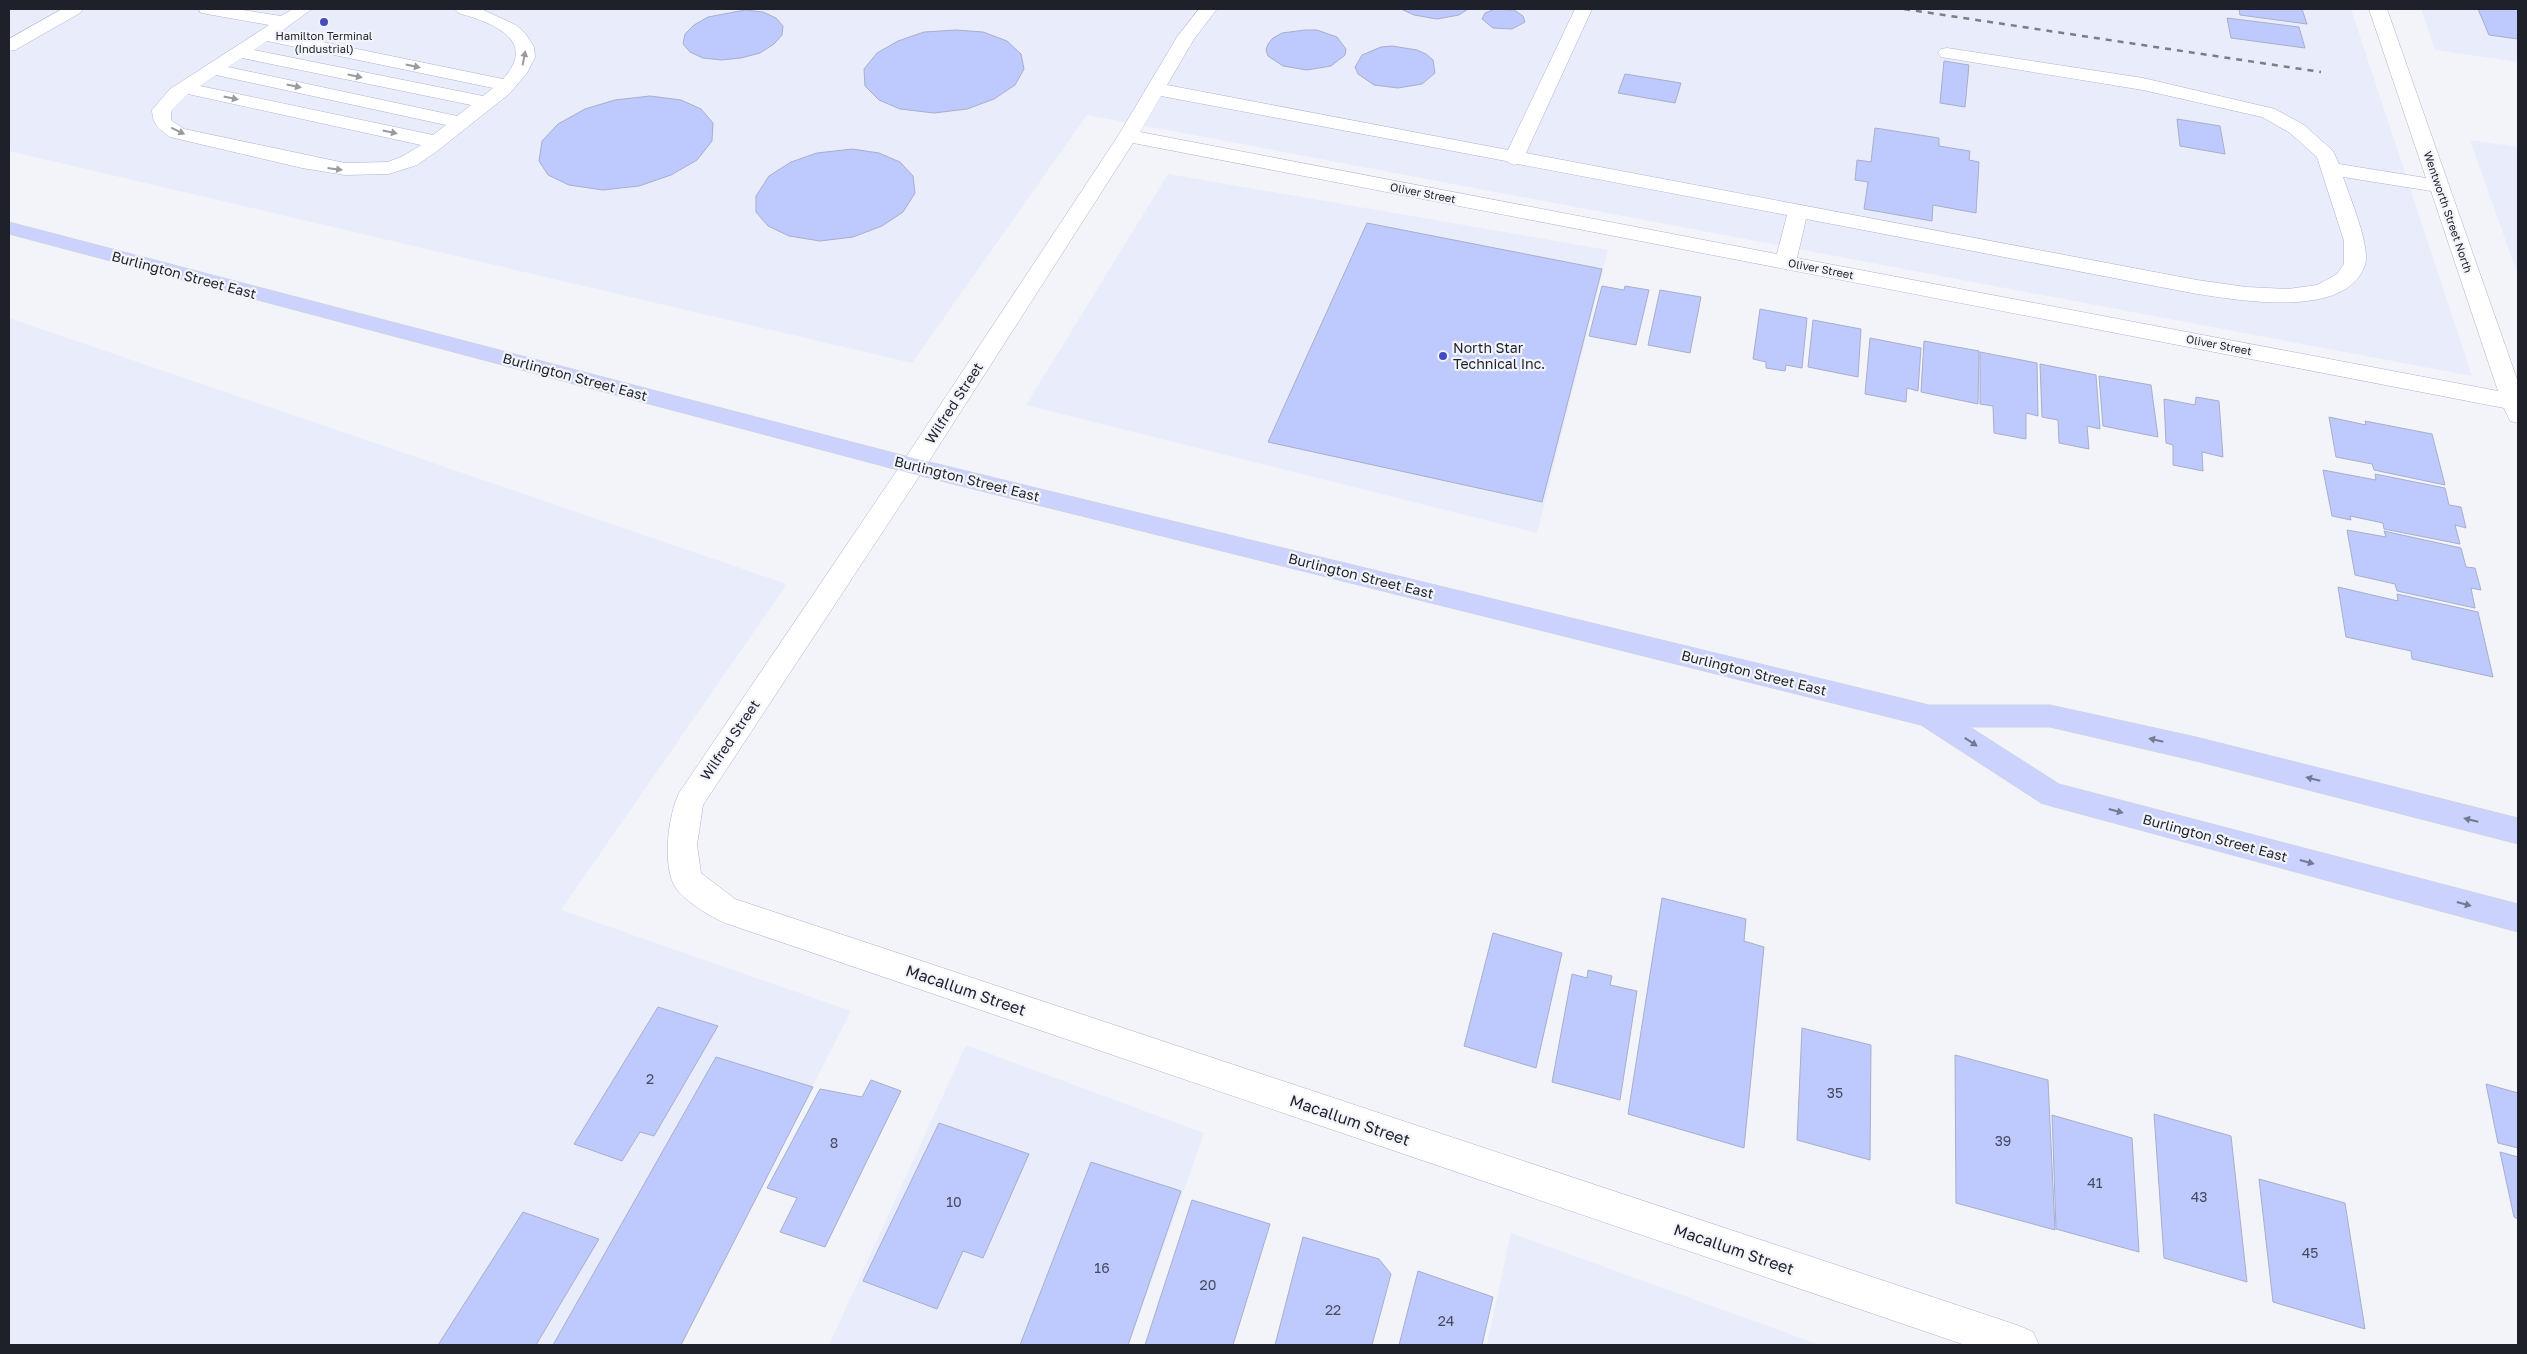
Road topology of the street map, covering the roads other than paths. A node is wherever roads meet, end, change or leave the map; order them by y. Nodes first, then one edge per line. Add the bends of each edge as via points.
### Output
1 (74, 9) edge
2 (207, 9) edge
3 (304, 9) edge
4 (464, 9) edge
5 (1208, 9) edge
6 (1584, 9) edge
7 (2378, 9) edge
8 (284, 22) junction
9 (263, 35) junction
10 (9, 46) edge
11 (239, 52) junction
12 (1947, 53) dead end
13 (212, 69) junction
14 (506, 85) junction
15 (184, 88) junction
16 (1156, 89) junction
17 (485, 102) junction
18 (460, 122) junction
19 (1128, 136) junction
20 (436, 142) junction
21 (1514, 159) junction
22 (2330, 170) junction
23 (2439, 186) junction
24 (1798, 212) junction
25 (9, 228) edge
26 (1785, 262) junction
27 (2516, 408) edge
28 (914, 466) junction
29 (1930, 716) junction
30 (2518, 831) edge
31 (687, 880) joint
32 (2518, 918) edge
33 (2020, 1345) edge

1 - 10 street
2 - 8 street
3 - 8 street
14 -> 4 street via 522,68 526,50 520,35
5 - 16 street, Wilfred Street via 1186,38
6 - 21 street
7 - 23 street, Wentworth Street North
8 - 9 street
9 - 11 street
9 -> 14 street
11 - 13 street
11 -> 17 street
12 - 22 street via 2143,84 2268,113 2297,129 2326,156
13 - 15 street
13 -> 18 street
14 - 17 street
15 -> 20 street
15 -> 20 street via 161,110 162,122 177,133 331,169 391,168 416,158
16 - 19 street, Wilfred Street
16 - 21 street
17 - 18 street
18 - 20 street
19 - 26 street, Oliver Street
19 - 28 street, Wilfred Street
21 - 24 street
22 - 23 street
22 - 24 street via 2354,241 2354,264 2345,279 2322,291 2288,296 2197,287
23 - 27 street, Wentworth Street North
24 - 26 street
25 - 28 main road, Burlington Street East
26 - 27 street, Oliver Street
28 - 29 main road, Burlington Street East
28 - 31 street, Wilfred Street via 689,802 682,845
30 -> 29 main road, Burlington Street East via 2196,749 2050,716
29 -> 32 main road, Burlington Street East via 2050,794
31 - 33 street, Macallum Street via 724,909

